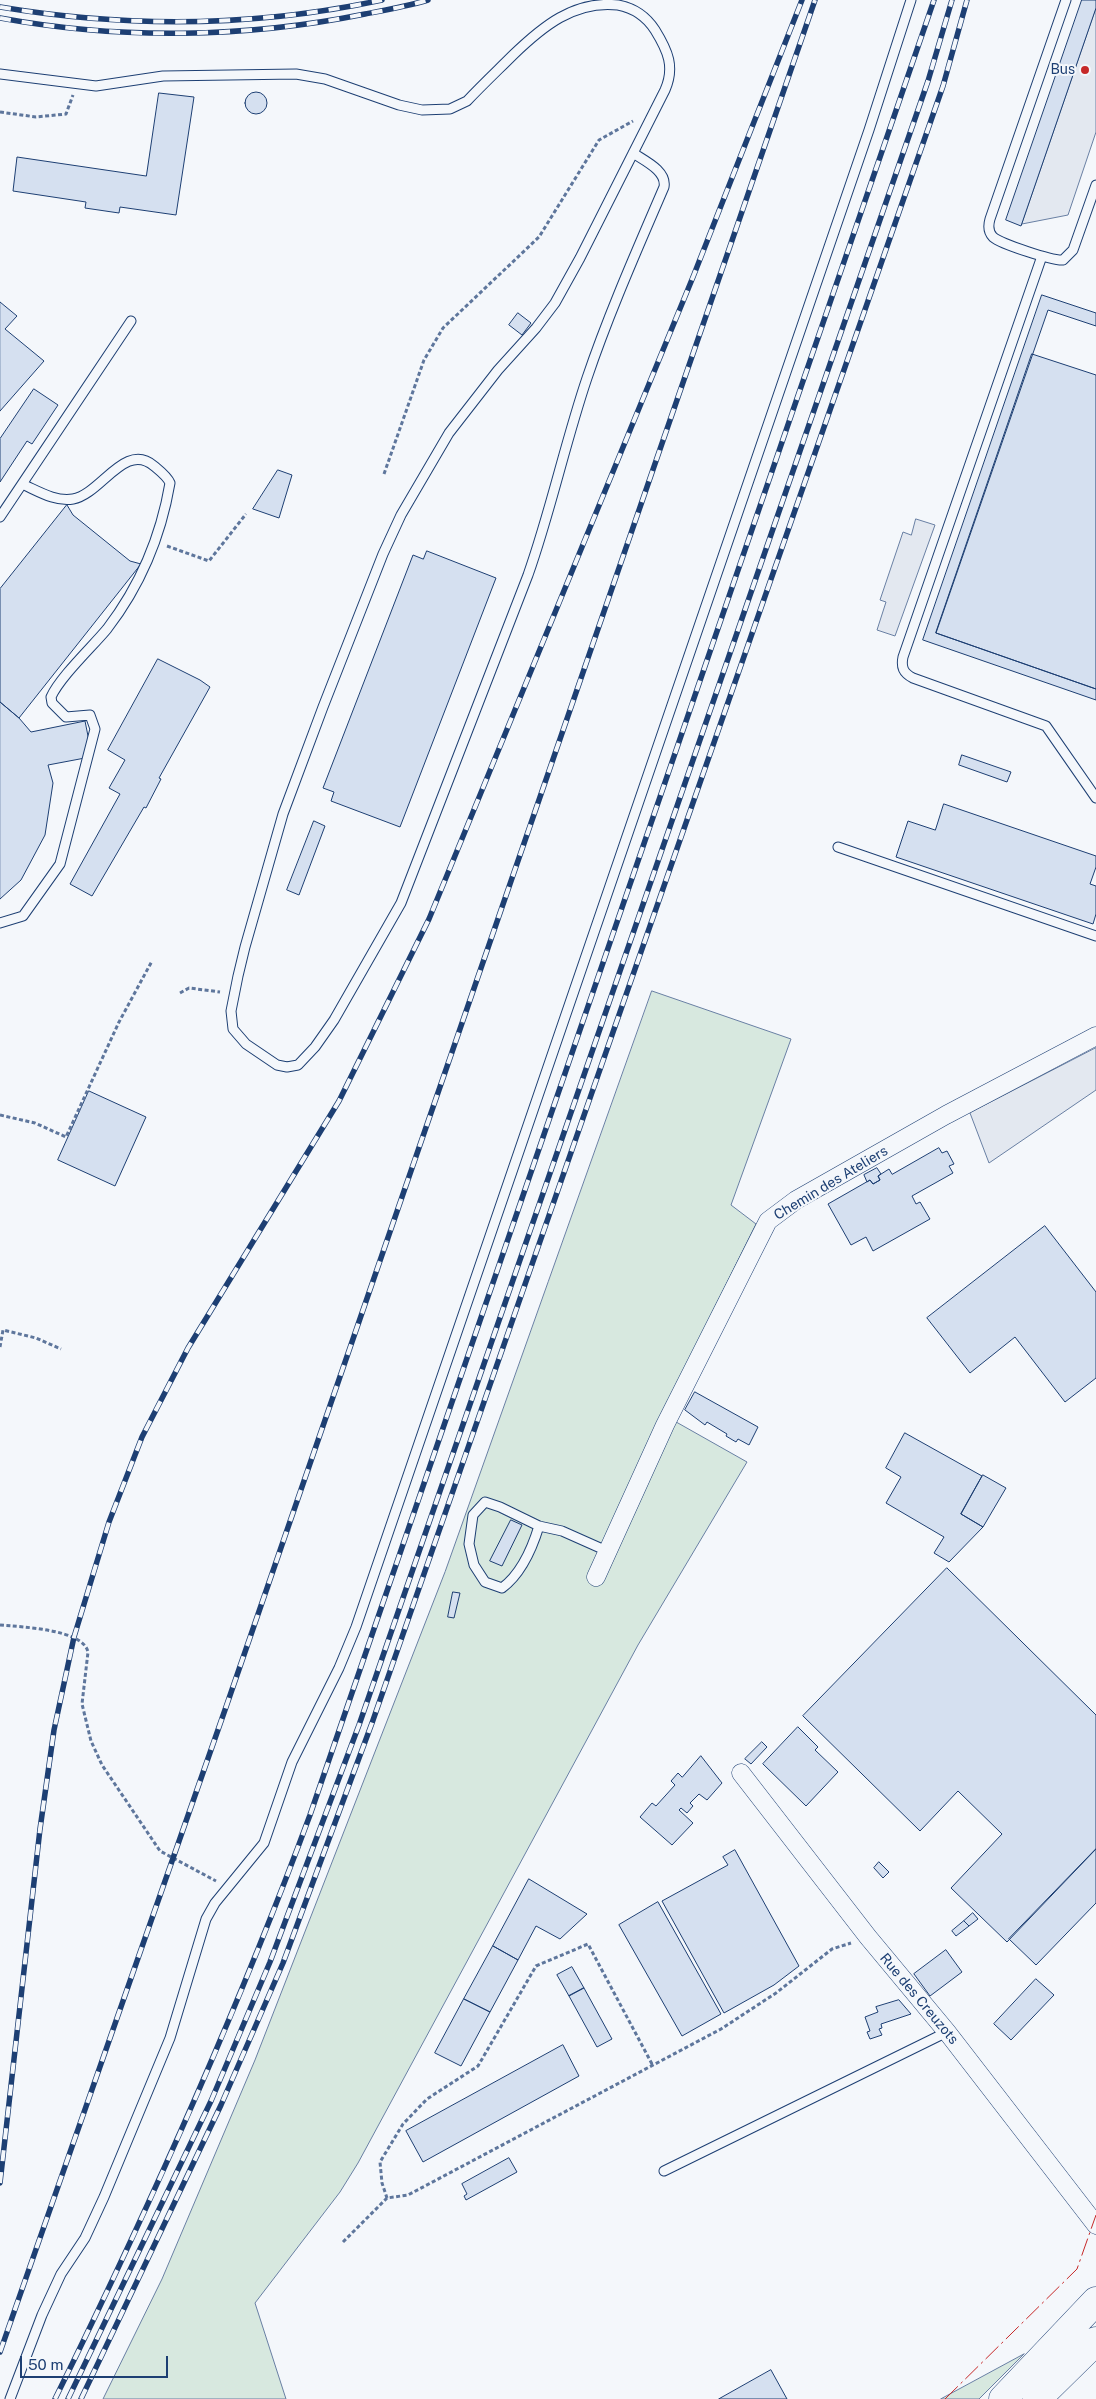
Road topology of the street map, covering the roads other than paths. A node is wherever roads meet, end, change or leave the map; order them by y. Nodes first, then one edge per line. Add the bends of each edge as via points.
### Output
1 (911, 0) edge
2 (1066, 0) edge
3 (0, 74) edge
4 (633, 153) junction
5 (1096, 185) edge
6 (1042, 256) junction
7 (132, 321) dead end
8 (22, 484) junction
9 (0, 517) edge
10 (1096, 798) edge
11 (838, 847) dead end
12 (0, 923) edge
13 (1096, 936) edge
14 (1096, 1036) edge
15 (539, 1526) junction
16 (607, 1552) junction
17 (596, 1577) dead end
18 (741, 1773) dead end
19 (947, 2032) junction
20 (664, 2171) dead end
21 (1096, 2225) edge
22 (1096, 2300) edge
23 (1096, 2340) edge
24 (1096, 2370) edge
25 (1042, 2394) edge
26 (10, 2399) edge
27 (1003, 2399) edge

1 - 26 lane via 356,1627 292,1762 264,1843 215,1903 202,1930 170,2038 85,2238 61,2274 45,2307
2 - 6 lane via 989,224 994,238
3 - 4 lane via 96,86 163,76 296,74 325,79 403,107 450,110 467,101 550,21 574,8 604,2 624,6 642,15 667,53 671,70
4 - 4 lane via 662,174 664,187 597,348 528,575 400,903 315,1048 298,1065 277,1065 237,1035 231,1018 245,947 284,814 326,698 401,516 449,433 555,303
5 - 6 lane via 1068,258 1058,260
6 - 10 lane via 902,667 913,678 1046,726
7 - 8 lane
8 - 9 lane
8 - 12 lane via 59,499 71,500 87,494 126,461 145,460 170,483 154,542 134,589 108,627 52,694 52,703 66,717 90,715 94,736 60,864 23,916
11 - 13 lane
14 - 16 street, Chemin des Ateliers via 937,1120 796,1200 768,1221 665,1425
15 - 15 lane via 485,1502 473,1514 469,1544 474,1565 485,1582 502,1588 514,1579 534,1543
15 - 16 lane via 562,1531
16 - 17 street, Chemin des Ateliers
18 - 19 street, Rue des Creuzots via 868,1937
19 - 20 lane
19 - 21 street, Rue des Creuzots
22 - 27 main road
23 - 25 main road
24 - 25 main road

